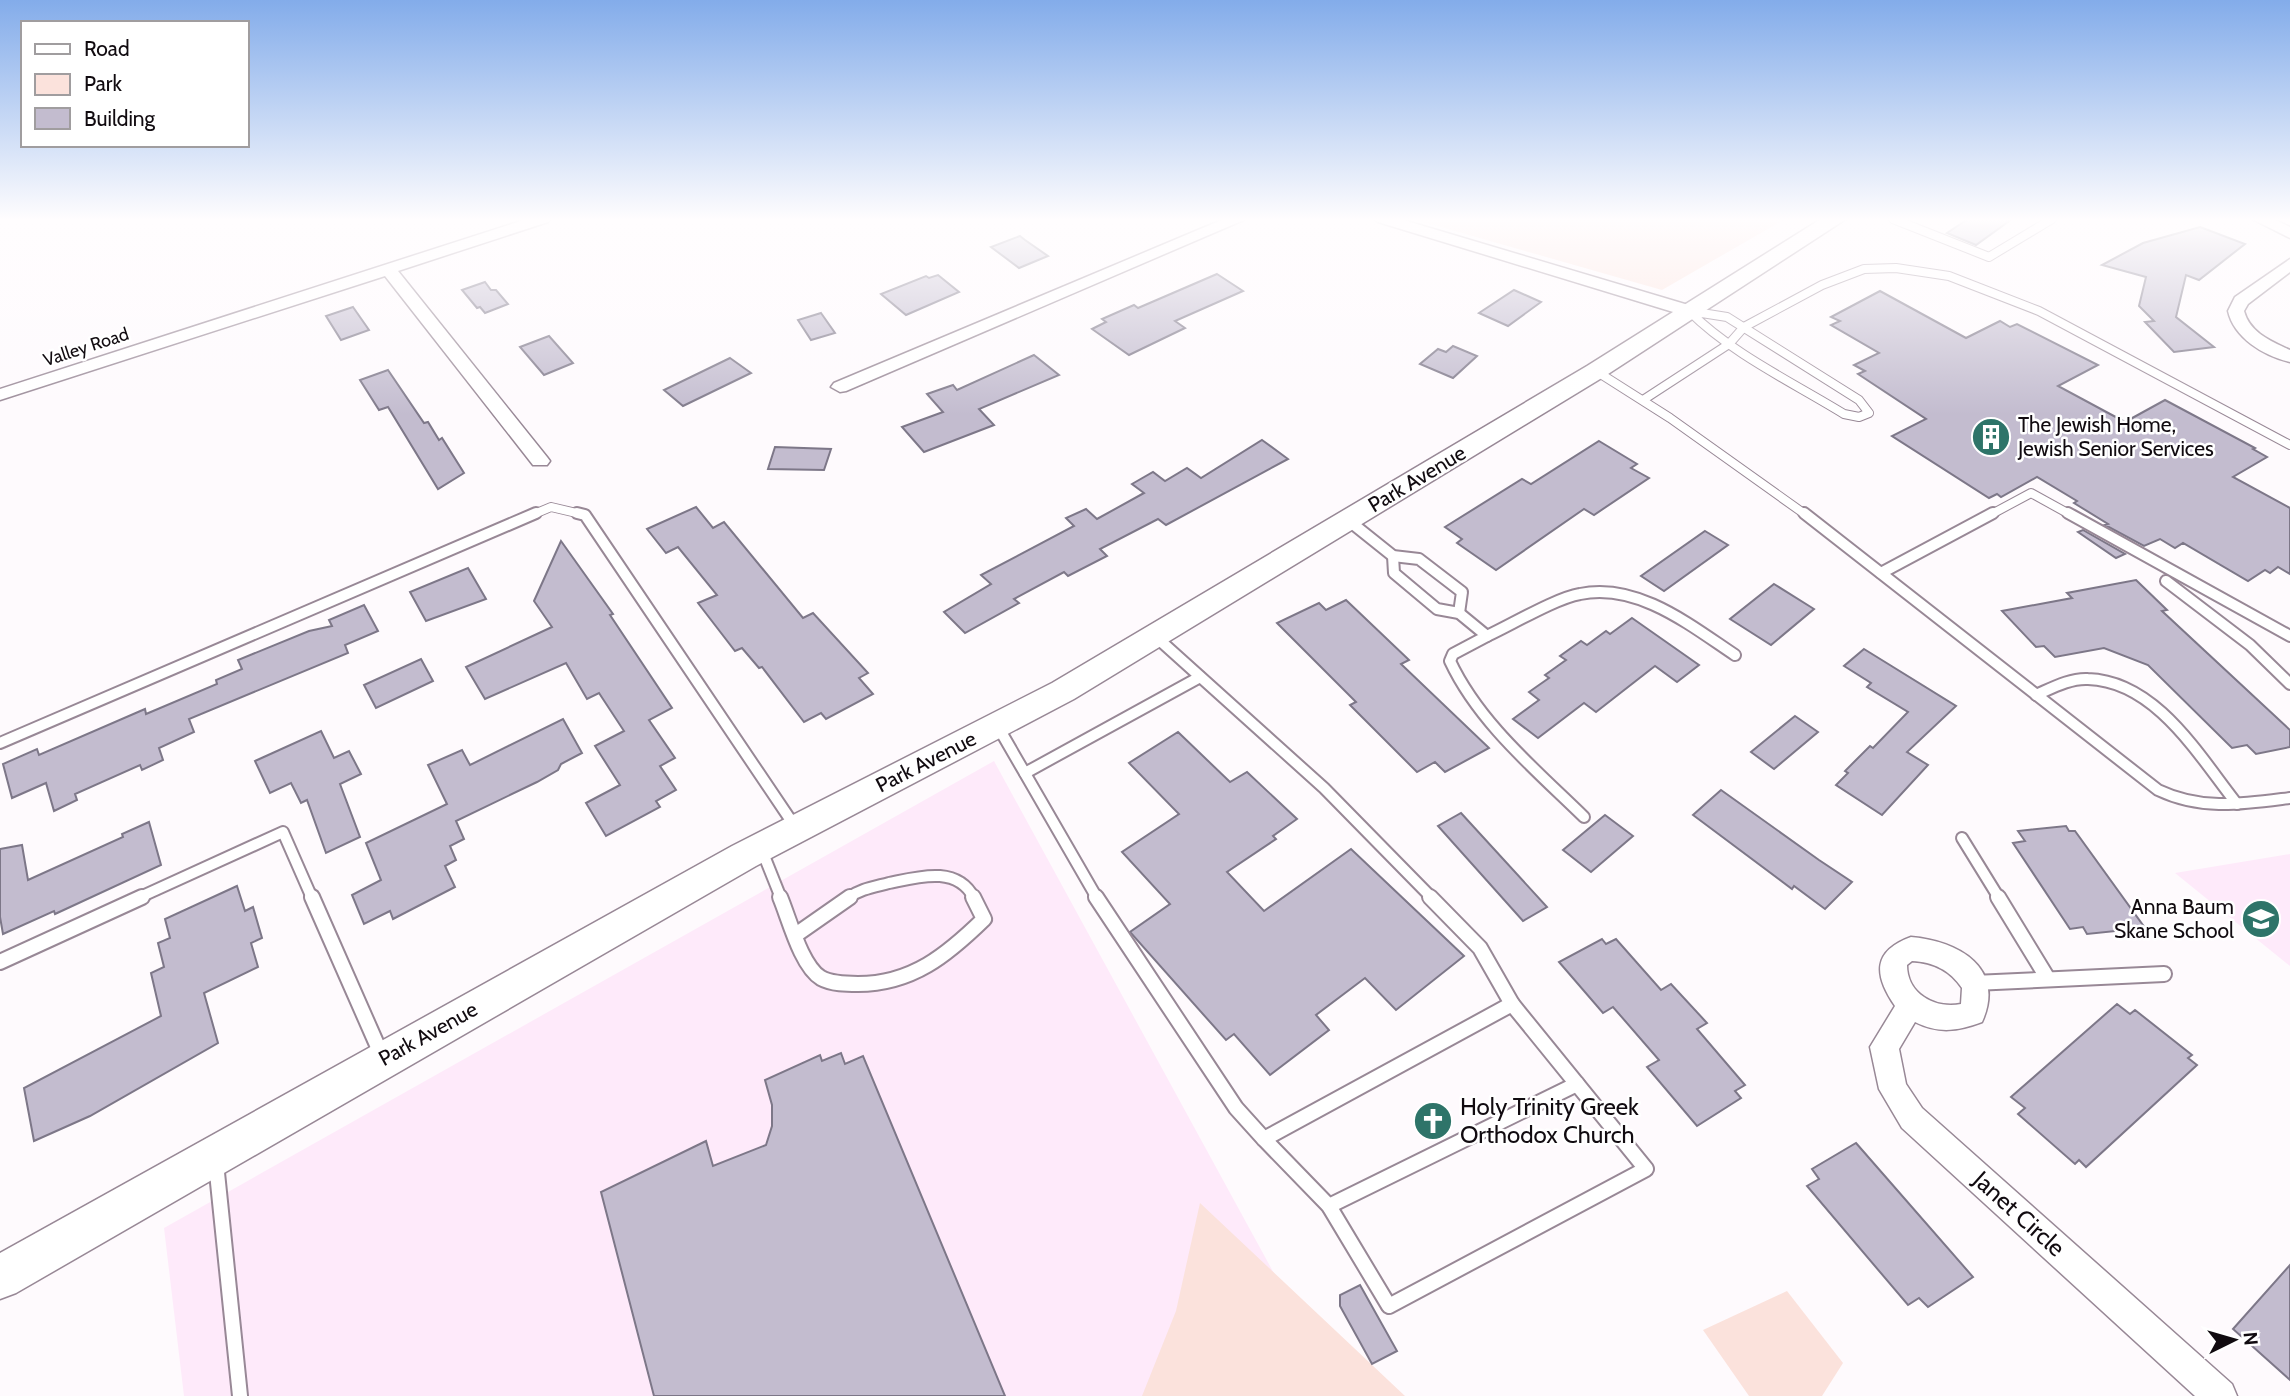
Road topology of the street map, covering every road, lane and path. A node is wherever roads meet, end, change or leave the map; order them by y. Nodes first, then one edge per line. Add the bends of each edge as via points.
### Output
1 (342, 284) edge
2 (400, 284) edge
3 (1084, 284) edge
4 (1600, 284) edge
5 (1732, 284) edge
6 (1824, 284) edge
7 (1971, 284) edge
8 (2263, 284) edge
9 (1689, 311) junction
10 (1744, 327) junction
11 (1729, 344) junction
12 (2290, 357) edge
13 (1596, 371) junction
14 (840, 387) dead end
15 (0, 396) edge
16 (1643, 400) junction
17 (2290, 445) edge
18 (540, 461) dead end
19 (1348, 520) junction
20 (1393, 556) junction
21 (1881, 573) junction
22 (2166, 580) dead end
23 (1459, 613) junction
24 (1155, 636) junction
25 (1487, 636) junction
26 (2290, 636) edge
27 (1735, 655) dead end
28 (1200, 677) junction
29 (2290, 684) edge
30 (2036, 695) junction
31 (997, 725) junction
32 (0, 743) edge
33 (1025, 773) junction
34 (2290, 798) edge
35 (2237, 804) junction
36 (1584, 817) dead end
37 (797, 829) junction
38 (1962, 838) dead end
39 (761, 848) junction
40 (797, 934) junction
41 (0, 962) edge
42 (2164, 974) dead end
43 (2048, 979) junction
44 (1974, 983) junction
45 (1512, 1004) junction
46 (1911, 1004) junction
47 (384, 1059) junction
48 (1577, 1084) junction
49 (1264, 1139) junction
50 (215, 1153) junction
51 (1329, 1206) junction
52 (0, 1277) edge
53 (240, 1396) edge
54 (2220, 1396) edge

1 - 15 street, Valley Road
2 - 18 street
3 - 14 street
4 - 9 street
5 - 9 main road, Park Avenue
6 - 10 lane
7 - 17 lane via 2039,311
8 - 12 street via 2241,301 2236,311 2241,326
9 - 10 lane via 1727,317
9 - 11 lane
9 - 13 main road, Park Avenue
10 - 11 lane
10 - 11 lane via 1859,400 1868,408 1867,416 1844,414
11 - 16 lane
13 - 16 lane
13 - 19 main road, Park Avenue
16 - 21 lane
19 - 20 lane
19 - 24 main road, Park Avenue
20 - 23 lane via 1394,573 1437,609
20 - 23 lane via 1419,559 1462,592
21 - 26 lane via 2031,493
21 - 30 lane
22 - 29 lane via 2249,645
23 - 25 lane
24 - 28 lane
24 - 31 main road, Park Avenue
25 - 27 lane via 1577,594 1612,592 1667,609
25 - 36 lane via 1452,654 1453,671 1483,712
28 - 33 lane
28 - 45 lane via 1324,788 1480,948
30 - 35 lane via 2178,801
30 - 35 lane via 2088,679 2118,685 2146,698
31 - 33 lane
31 - 37 main road, Park Avenue
32 - 37 lane via 551,507 585,515
33 - 49 lane via 1106,914 1236,1108
34 - 35 lane
37 - 39 main road, Park Avenue
38 - 43 lane
39 - 40 lane
39 - 47 main road, Park Avenue
40 - 40 lane via 806,961 821,978 842,984 879,984 902,979 953,949 984,919 969,889 946,876 924,875 858,891
41 - 47 lane via 283,832
42 - 43 lane
43 - 44 lane
44 - 46 street via 1977,1005 1963,1018 1937,1018
44 - 46 street via 1949,957 1924,948 1911,949 1894,960 1892,970 1894,982
45 - 48 lane
45 - 49 lane
46 - 54 street, Janet Circle via 1884,1047 1893,1089 1912,1118
47 - 50 main road, Park Avenue
48 - 51 lane
48 - 51 lane via 1646,1169 1390,1306
49 - 51 lane
50 - 52 main road, Park Avenue
50 - 53 lane

